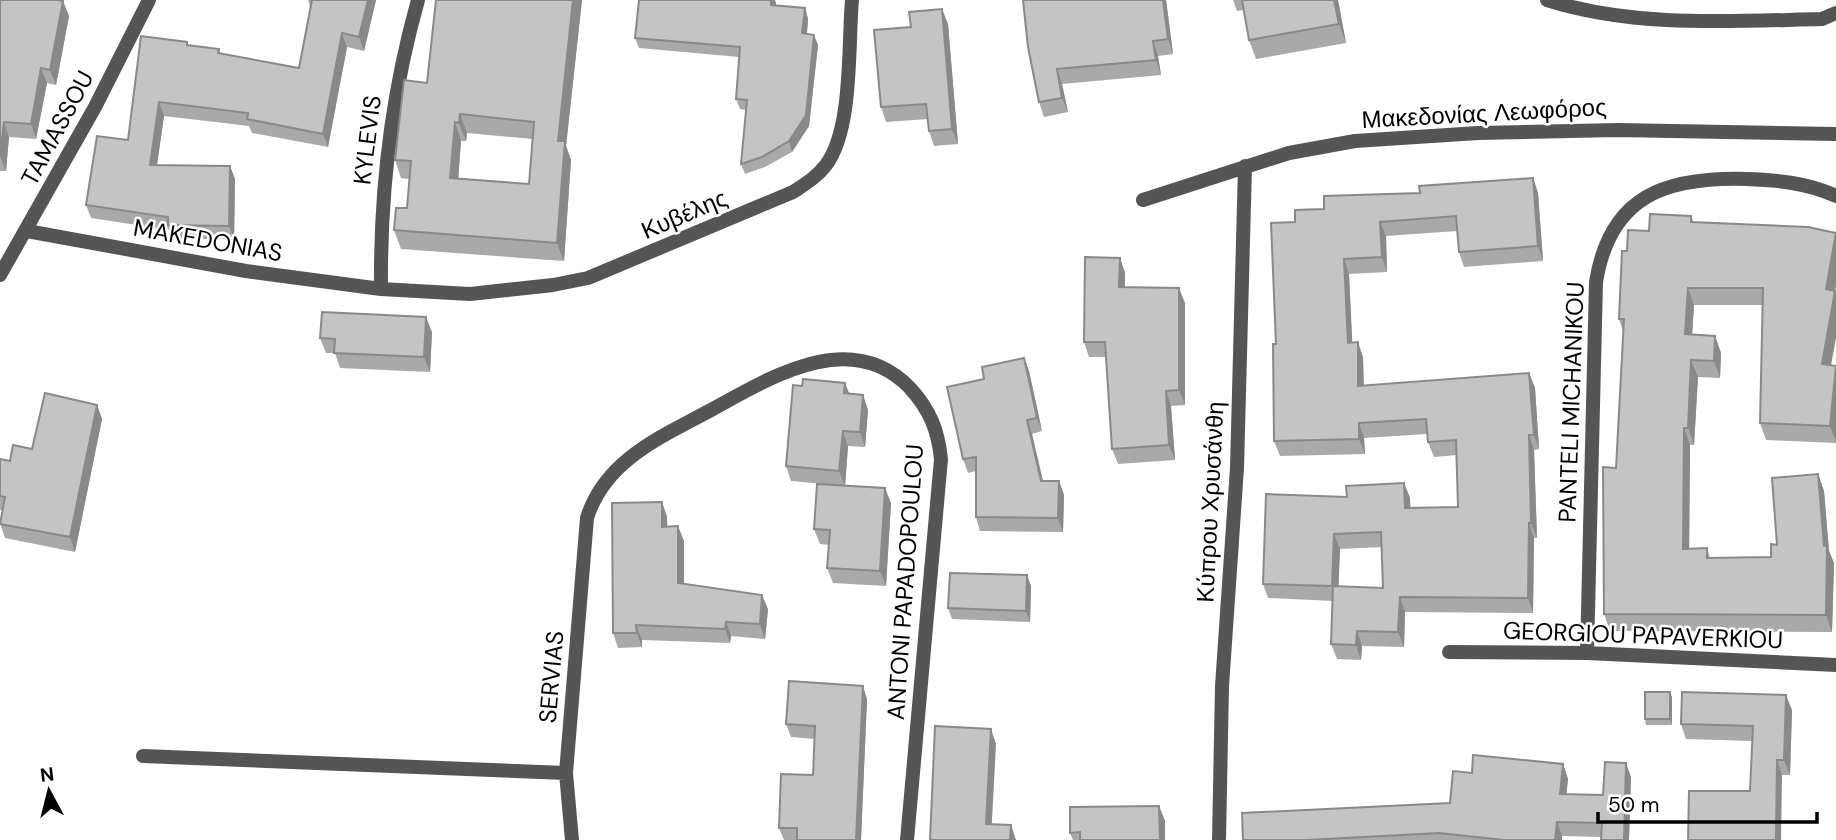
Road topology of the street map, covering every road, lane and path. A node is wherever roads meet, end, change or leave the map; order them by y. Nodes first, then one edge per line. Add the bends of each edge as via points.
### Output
1 (149, 0) edge
2 (418, 0) edge
3 (852, 0) edge
4 (1547, 0) edge
5 (1836, 13) edge
6 (1836, 134) edge
7 (1245, 166) junction
8 (1836, 196) edge
9 (1143, 200) dead end
10 (27, 231) junction
11 (0, 275) edge
12 (382, 289) junction
13 (587, 518) joint
14 (1449, 652) dead end
15 (1587, 653) junction
16 (1836, 665) edge
17 (143, 756) dead end
18 (566, 774) junction
19 (572, 840) edge
20 (907, 840) edge
21 (1219, 840) edge

1 - 10 street, TAMASSOU
2 - 12 street, KYLEVIS via 397,82 385,158
3 - 12 street, Κυβέλης via 844,107 836,145 812,181 588,278 470,294
4 - 5 street via 1665,20 1822,19
6 - 7 street, Μακεδονίας Λεωφόρος via 1478,133 1355,141
7 - 9 street, Μακεδονίας Λεωφόρος
7 - 21 street, Κύπρου Χρυσάνθη
8 - 15 street, PANTELI MICHANIKOU via 1774,180 1676,183 1636,204 1610,234 1596,282
10 - 11 street, TAMASSOU
10 - 12 street, MAKEDONIAS via 246,271
13 - 18 street, SERVIAS
13 - 20 street, ANTONI PAPADOPOULOU via 598,491 616,468 672,431 771,377 830,359 857,359 898,376 933,418 942,459
14 - 15 street, GEORGIOU PAPAVERKIOU
15 - 16 street, GEORGIOU PAPAVERKIOU
17 - 18 street
18 - 19 street, SERVIAS

